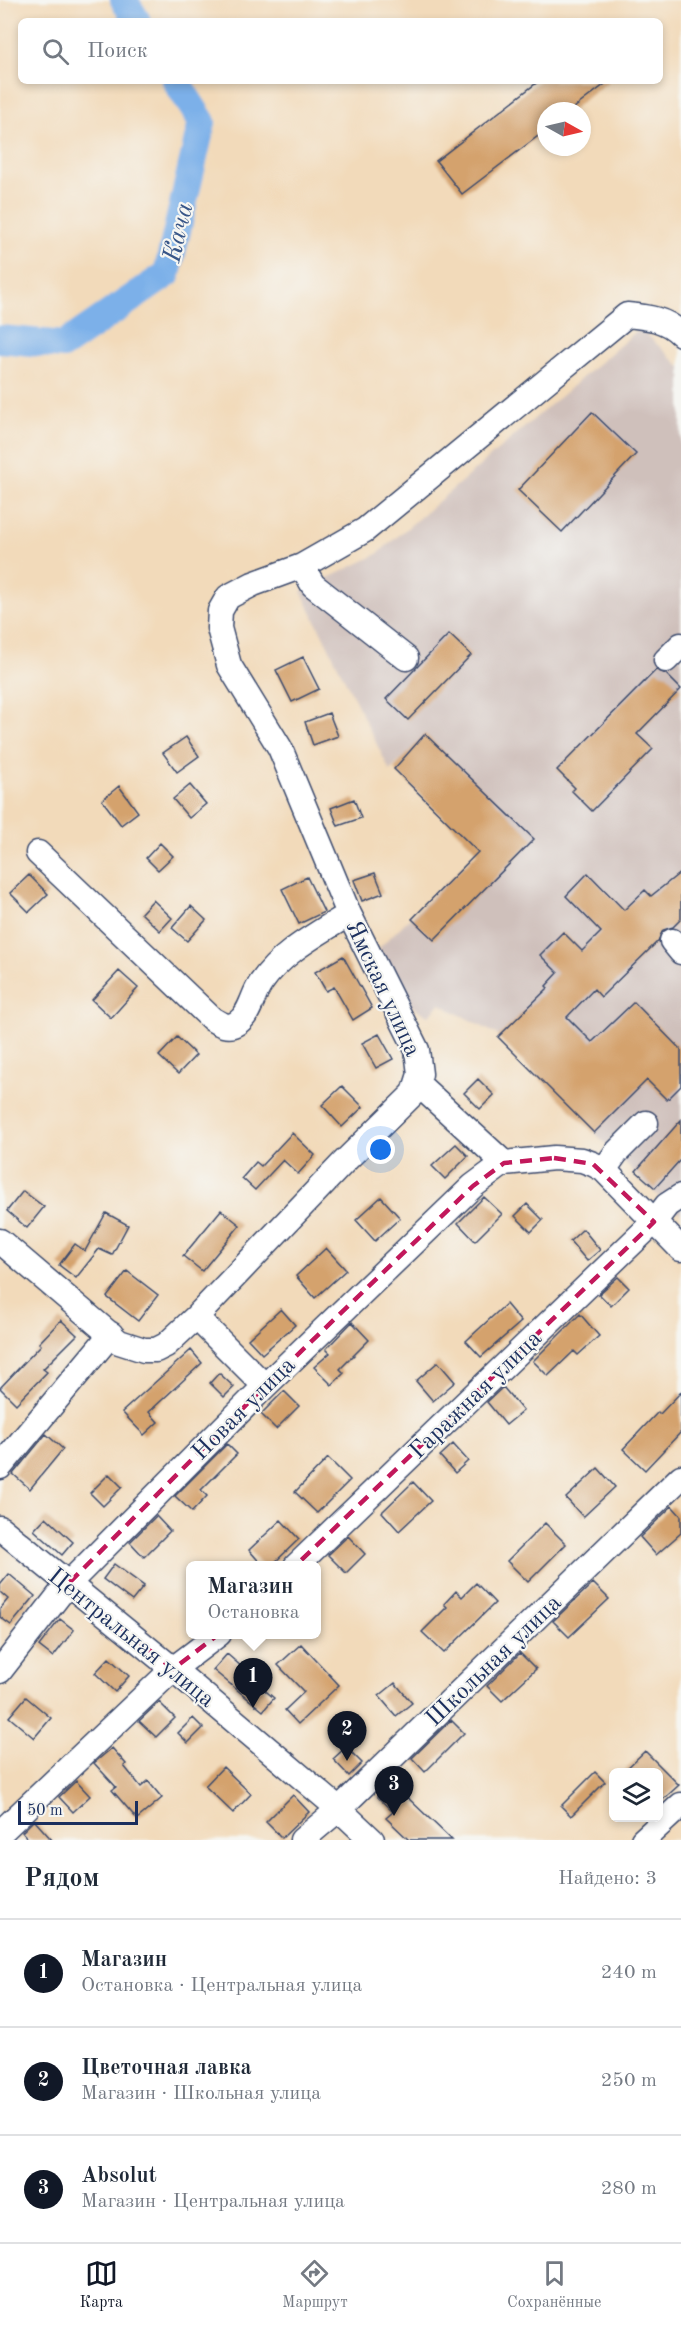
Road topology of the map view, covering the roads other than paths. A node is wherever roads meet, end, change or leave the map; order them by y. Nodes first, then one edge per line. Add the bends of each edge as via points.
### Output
1 (681, 334) edge
2 (302, 566) junction
3 (406, 658) dead end
4 (38, 853) dead end
5 (350, 914) junction
6 (418, 1084) junction
7 (646, 1123) dead end
8 (504, 1163) junction
9 (604, 1170) junction
10 (681, 1196) edge
11 (654, 1222) junction
12 (0, 1241) edge
13 (681, 1249) edge
14 (196, 1317) junction
15 (111, 1334) junction
16 (265, 1386) junction
17 (0, 1467) edge
18 (681, 1477) edge
19 (0, 1528) edge
20 (301, 1561) edge
21 (67, 1585) junction
22 (214, 1639) edge
23 (173, 1669) junction
24 (0, 1671) edge
25 (681, 1805) edge
26 (339, 1809) junction
27 (0, 1833) edge
28 (302, 1840) edge
29 (372, 1840) edge
30 (643, 1840) edge

1 - 2 street via 653,317 627,315 365,530
2 - 3 street via 313,585
2 - 5 street, Ямская улица via 228,597 220,611 219,628 229,665 280,748
4 - 5 street via 222,1025 231,1026 246,1015 260,984 287,954
5 - 6 street, Ямская улица via 417,1050
6 - 8 street
6 - 14 street, Ямская улица via 414,1093
7 - 9 street
8 - 9 street via 571,1158
8 - 16 street, Новая улица via 473,1186
9 - 11 street
10 - 11 street, Гаражная улица via 667,1205
11 - 13 street
11 - 20 street, Гаражная улица
12 - 15 street
14 - 15 street, Ямская улица via 166,1346 156,1350 119,1342
14 - 16 street
15 - 17 street
16 - 21 street, Новая улица
18 - 26 street, Школьная улица
19 - 21 street, Центральная улица
21 - 23 street, Центральная улица
21 - 24 street, Новая улица
22 - 23 street
23 - 26 street, Центральная улица
23 - 27 street
25 - 30 street
26 - 28 street, Школьная улица
26 - 29 street, Центральная улица

